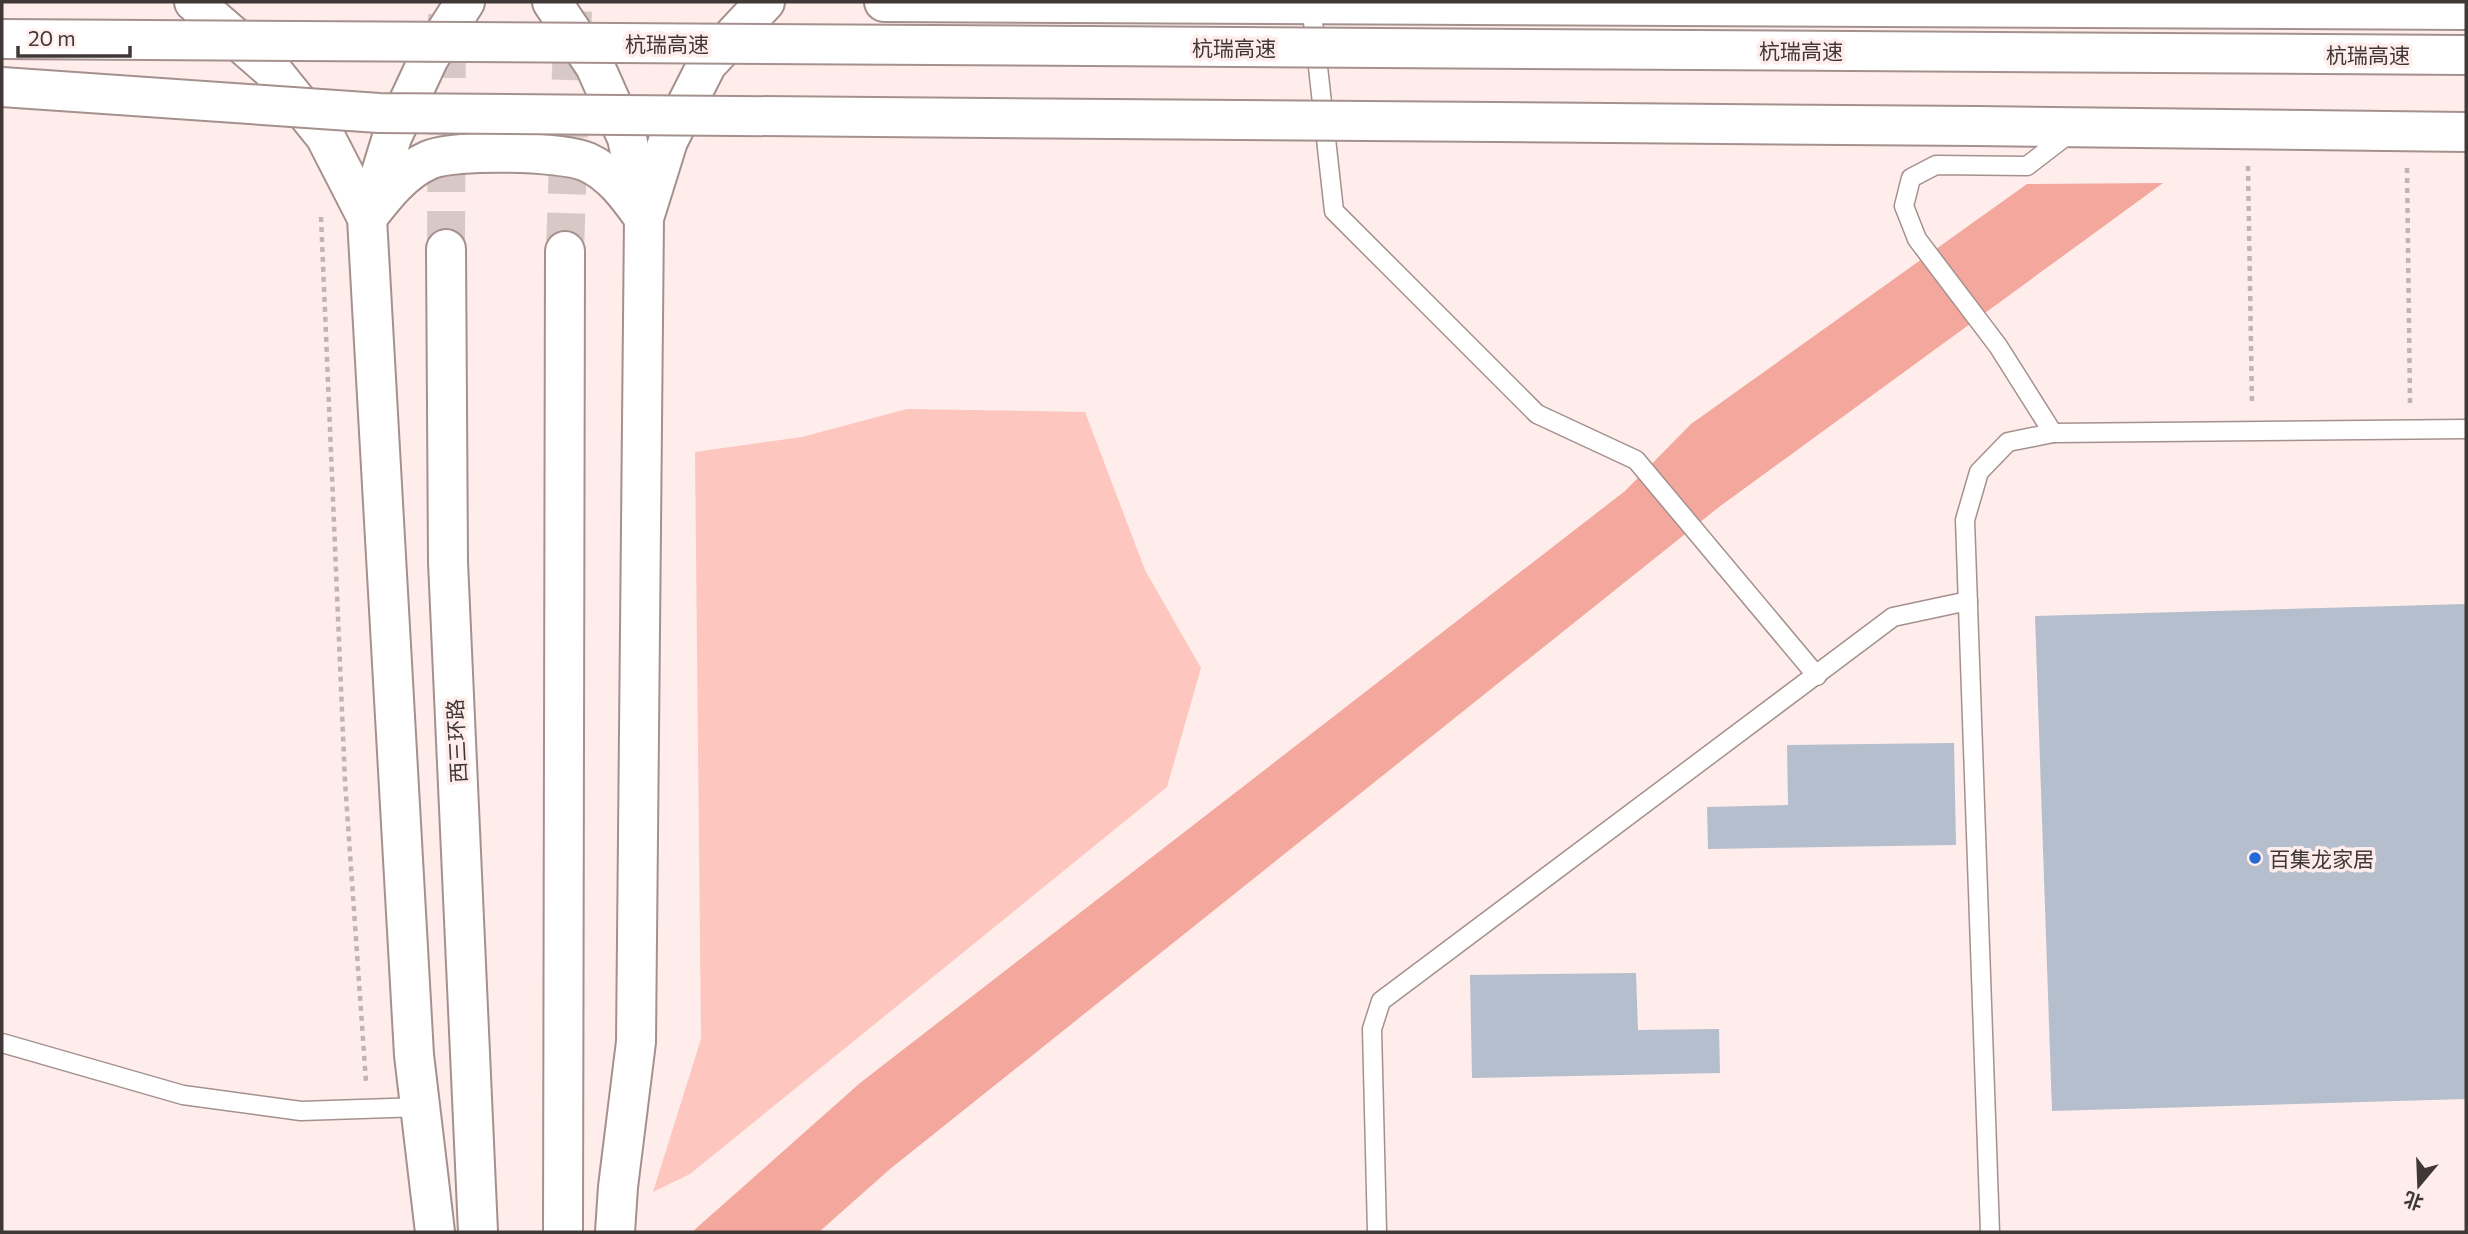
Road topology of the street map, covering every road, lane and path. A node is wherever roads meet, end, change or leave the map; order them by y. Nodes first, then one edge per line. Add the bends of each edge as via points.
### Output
1 (194, 2) edge
2 (466, 2) edge
3 (552, 2) edge
4 (765, 2) edge
5 (884, 2) edge
6 (1311, 4) junction
7 (2466, 10) edge
8 (2, 38) edge
9 (2466, 55) edge
10 (2, 87) edge
11 (2076, 128) junction
12 (2248, 130) junction
13 (2406, 131) junction
14 (2466, 132) edge
15 (320, 209) dead end
16 (367, 218) junction
17 (644, 218) junction
18 (446, 249) tunnel mouth
19 (565, 251) tunnel mouth
20 (2410, 429) junction
21 (2466, 429) edge
22 (2252, 431) junction
23 (2053, 433) junction
24 (1968, 601) junction
25 (1817, 676) junction
26 (2, 1043) edge
27 (421, 1107) junction
28 (374, 1108) junction
29 (435, 1232) edge
30 (478, 1232) edge
31 (563, 1232) edge
32 (615, 1232) edge
33 (1377, 1232) edge
34 (1990, 1232) edge

1 - 16 main road via 271,69 317,125
2 - 16 main road via 429,58 393,137
3 - 17 main road via 595,66 627,138
4 - 17 main road via 707,64 668,141
5 - 6 main road
6 - 7 main road
6 - 25 lane via 1334,211 1536,414 1636,460
8 - 9 main road, 杭瑞高速, bridge
10 - 11 main road, bridge via 379,113
11 - 12 main road
11 - 23 lane via 2027,166 1936,165 1911,178 1903,206 1917,239 1998,346
12 - 13 main road
12 - 22 path
13 - 14 main road
13 - 20 path
15 - 28 path via 345,782 367,1096
16 - 17 main road via 399,179 430,159 550,154 587,162 617,182
16 - 27 main road via 414,1055
17 - 32 main road via 636,1042
18 - 30 main road, 西三环路 via 448,562
19 - 31 main road
20 - 21 lane
20 - 22 lane
22 - 23 lane
23 - 24 lane via 2008,442 1979,472 1965,520
24 - 25 lane via 1893,617
24 - 34 lane
25 - 33 lane via 1381,1001 1372,1029
26 - 28 lane via 184,1095 301,1111
27 - 28 lane
27 - 29 main road

